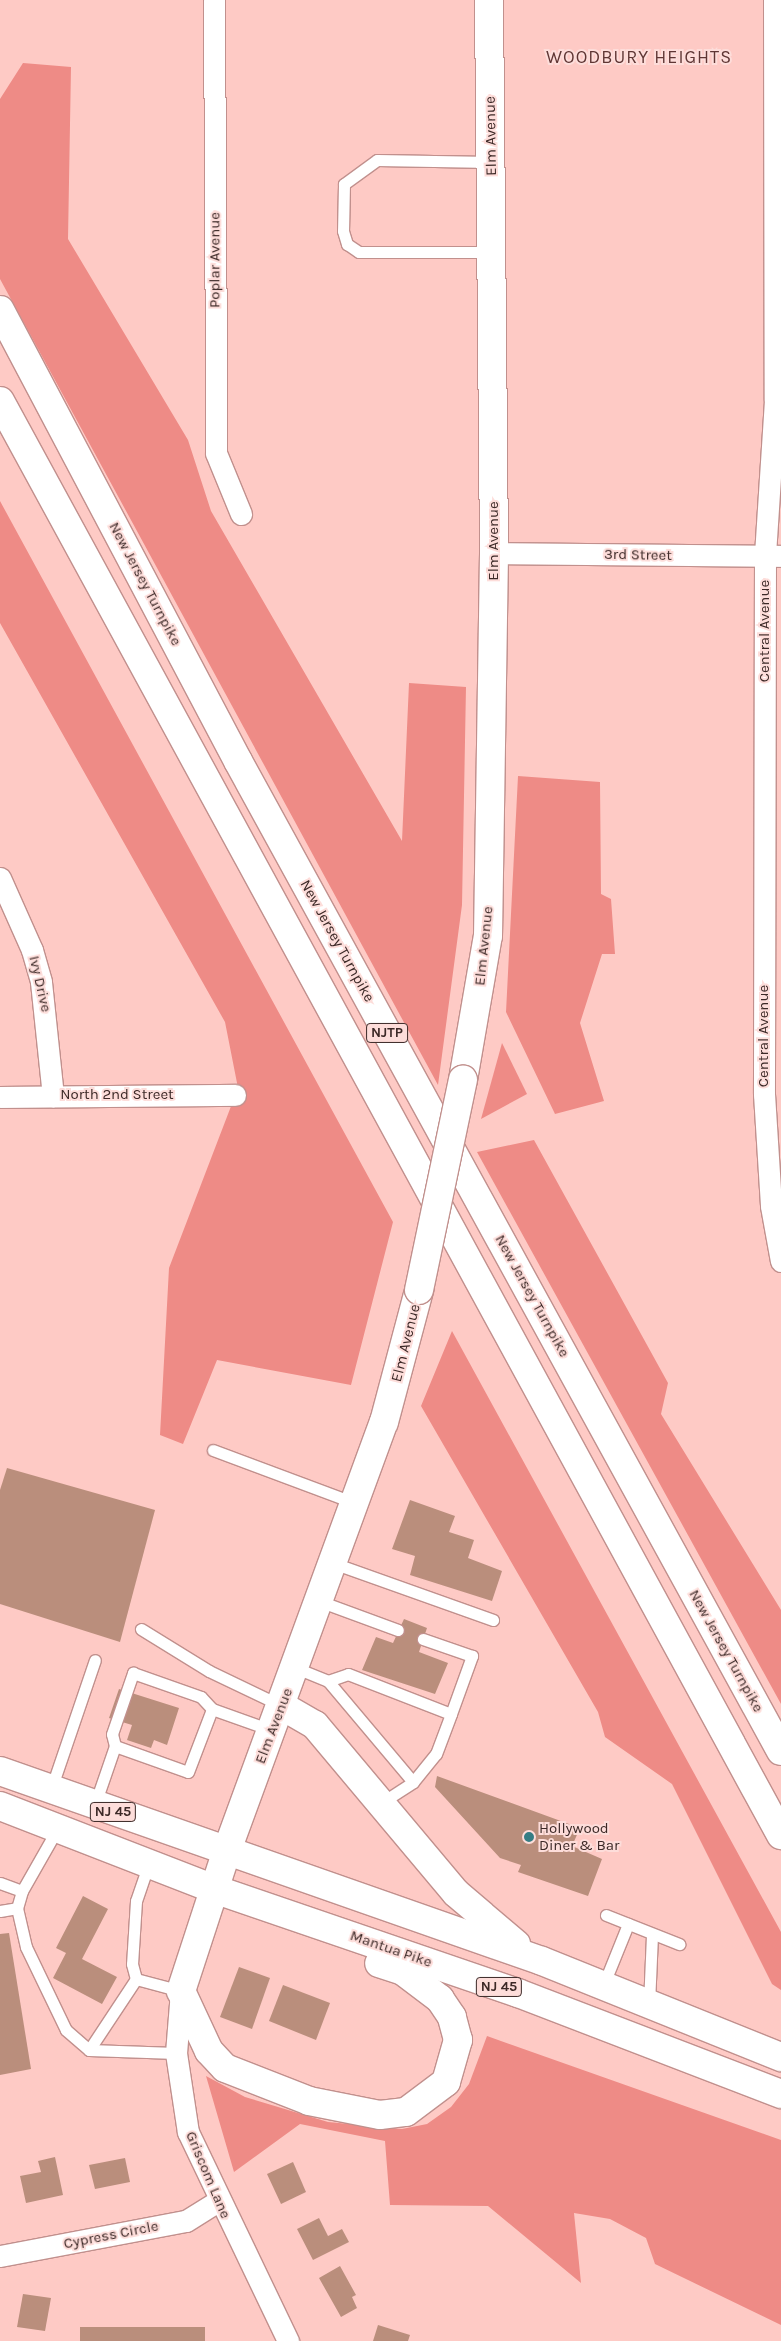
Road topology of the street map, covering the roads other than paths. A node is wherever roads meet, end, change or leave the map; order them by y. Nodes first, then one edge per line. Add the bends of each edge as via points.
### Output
1 (214, 0) edge
2 (489, 0) edge
3 (774, 0) edge
4 (491, 162) junction
5 (492, 252) junction
6 (0, 310) edge
7 (0, 401) edge
8 (241, 514) dead end
9 (494, 553) junction
10 (773, 556) edge
11 (0, 878) edge
12 (235, 1094) dead end
13 (773, 1094) edge
14 (53, 1096) junction
15 (0, 1097) edge
16 (781, 1261) edge
17 (213, 1450) dead end
18 (355, 1503) junction
19 (333, 1563) junction
20 (320, 1601) junction
21 (493, 1620) dead end
22 (141, 1629) dead end
23 (398, 1630) dead end
24 (423, 1640) dead end
25 (95, 1660) dead end
26 (296, 1668) junction
27 (328, 1681) junction
28 (212, 1708) junction
29 (451, 1714) junction
30 (277, 1718) junction
31 (115, 1746) junction
32 (781, 1752) edge
33 (0, 1771) edge
34 (413, 1782) junction
35 (51, 1789) junction
36 (381, 1803) junction
37 (0, 1806) edge
38 (94, 1806) junction
39 (58, 1828) junction
40 (781, 1835) edge
41 (226, 1853) junction
42 (149, 1863) junction
43 (0, 1883) edge
44 (214, 1889) junction
45 (22, 1891) junction
46 (240, 1897) junction
47 (17, 1908) junction
48 (0, 1911) edge
49 (606, 1916) dead end
50 (628, 1924) junction
51 (652, 1934) junction
52 (678, 1944) dead end
53 (542, 1961) junction
54 (136, 1979) junction
55 (603, 1986) junction
56 (181, 1991) junction
57 (649, 2004) junction
58 (89, 2050) junction
59 (176, 2053) junction
60 (781, 2057) edge
61 (781, 2094) edge
62 (218, 2201) junction
63 (0, 2256) edge
64 (288, 2341) edge

1 - 8 street, Poplar Avenue via 216,453
2 - 4 main road, Elm Avenue
3 - 10 street, Central Avenue
4 - 5 main road, Elm Avenue
4 - 5 lane via 377,160 344,184 343,231 348,244 359,252
5 - 9 main road, Elm Avenue
6 - 32 main road, New Jersey Turnpike / NJTP via 238,761
7 - 40 main road, NJTP
9 - 10 street, 3rd Street
9 - 18 main road, Elm Avenue, bridge via 488,936 464,1080 419,1290 398,1375
10 - 13 street, Central Avenue
11 - 14 street, Ivy Drive via 32,950 41,982
12 - 14 street, North 2nd Street
13 - 16 street, Central Avenue via 770,1197
14 - 15 street, North 2nd Street
17 - 18 lane
18 - 19 main road, Elm Avenue
19 - 20 main road, Elm Avenue
19 - 21 lane
20 - 23 lane
20 - 26 main road, Elm Avenue
22 - 30 lane
24 - 29 lane via 472,1656
25 - 35 lane
26 - 27 lane
26 - 30 main road, Elm Avenue
27 - 29 lane via 348,1674
27 - 34 lane
28 - 30 lane
28 - 31 lane via 188,1772
28 - 31 lane via 201,1698 133,1673 112,1734
29 - 34 lane via 436,1754
30 - 36 main road via 315,1725
30 - 41 main road, Elm Avenue
31 - 38 lane
33 - 35 main road, NJ 45
34 - 36 lane
35 - 38 main road, NJ 45
36 - 53 main road via 456,1893 496,1931
37 - 39 main road, Mantua Pike / NJ 45
38 - 41 main road, NJ 45
39 - 42 main road, Mantua Pike / NJ 45
39 - 45 lane
41 - 44 main road, Griscom Lane
41 - 53 main road, NJ 45
42 - 44 main road, Mantua Pike / NJ 45
42 - 54 lane via 136,1901 132,1964
43 - 45 lane
44 - 46 main road, Mantua Pike / NJ 45
44 - 56 main road, Griscom Lane
45 - 47 lane
46 - 56 main road via 268,1923 403,1971 426,1986 452,2017 458,2040 446,2082 406,2112 380,2115 286,2094 226,2068 209,2051
46 - 61 main road, Mantua Pike / NJ 45 via 518,1993
47 - 48 lane
47 - 58 lane via 26,1947 66,2030
49 - 50 lane
50 - 51 lane
50 - 55 lane
51 - 52 lane
51 - 57 lane
53 - 55 main road, NJ 45
54 - 56 lane
54 - 58 lane
55 - 57 main road, NJ 45
56 - 59 street, Griscom Lane
57 - 60 main road, NJ 45
58 - 59 lane
59 - 62 street, Griscom Lane via 188,2132
62 - 63 street, Cypress Circle via 186,2221
62 - 64 street, Griscom Lane

